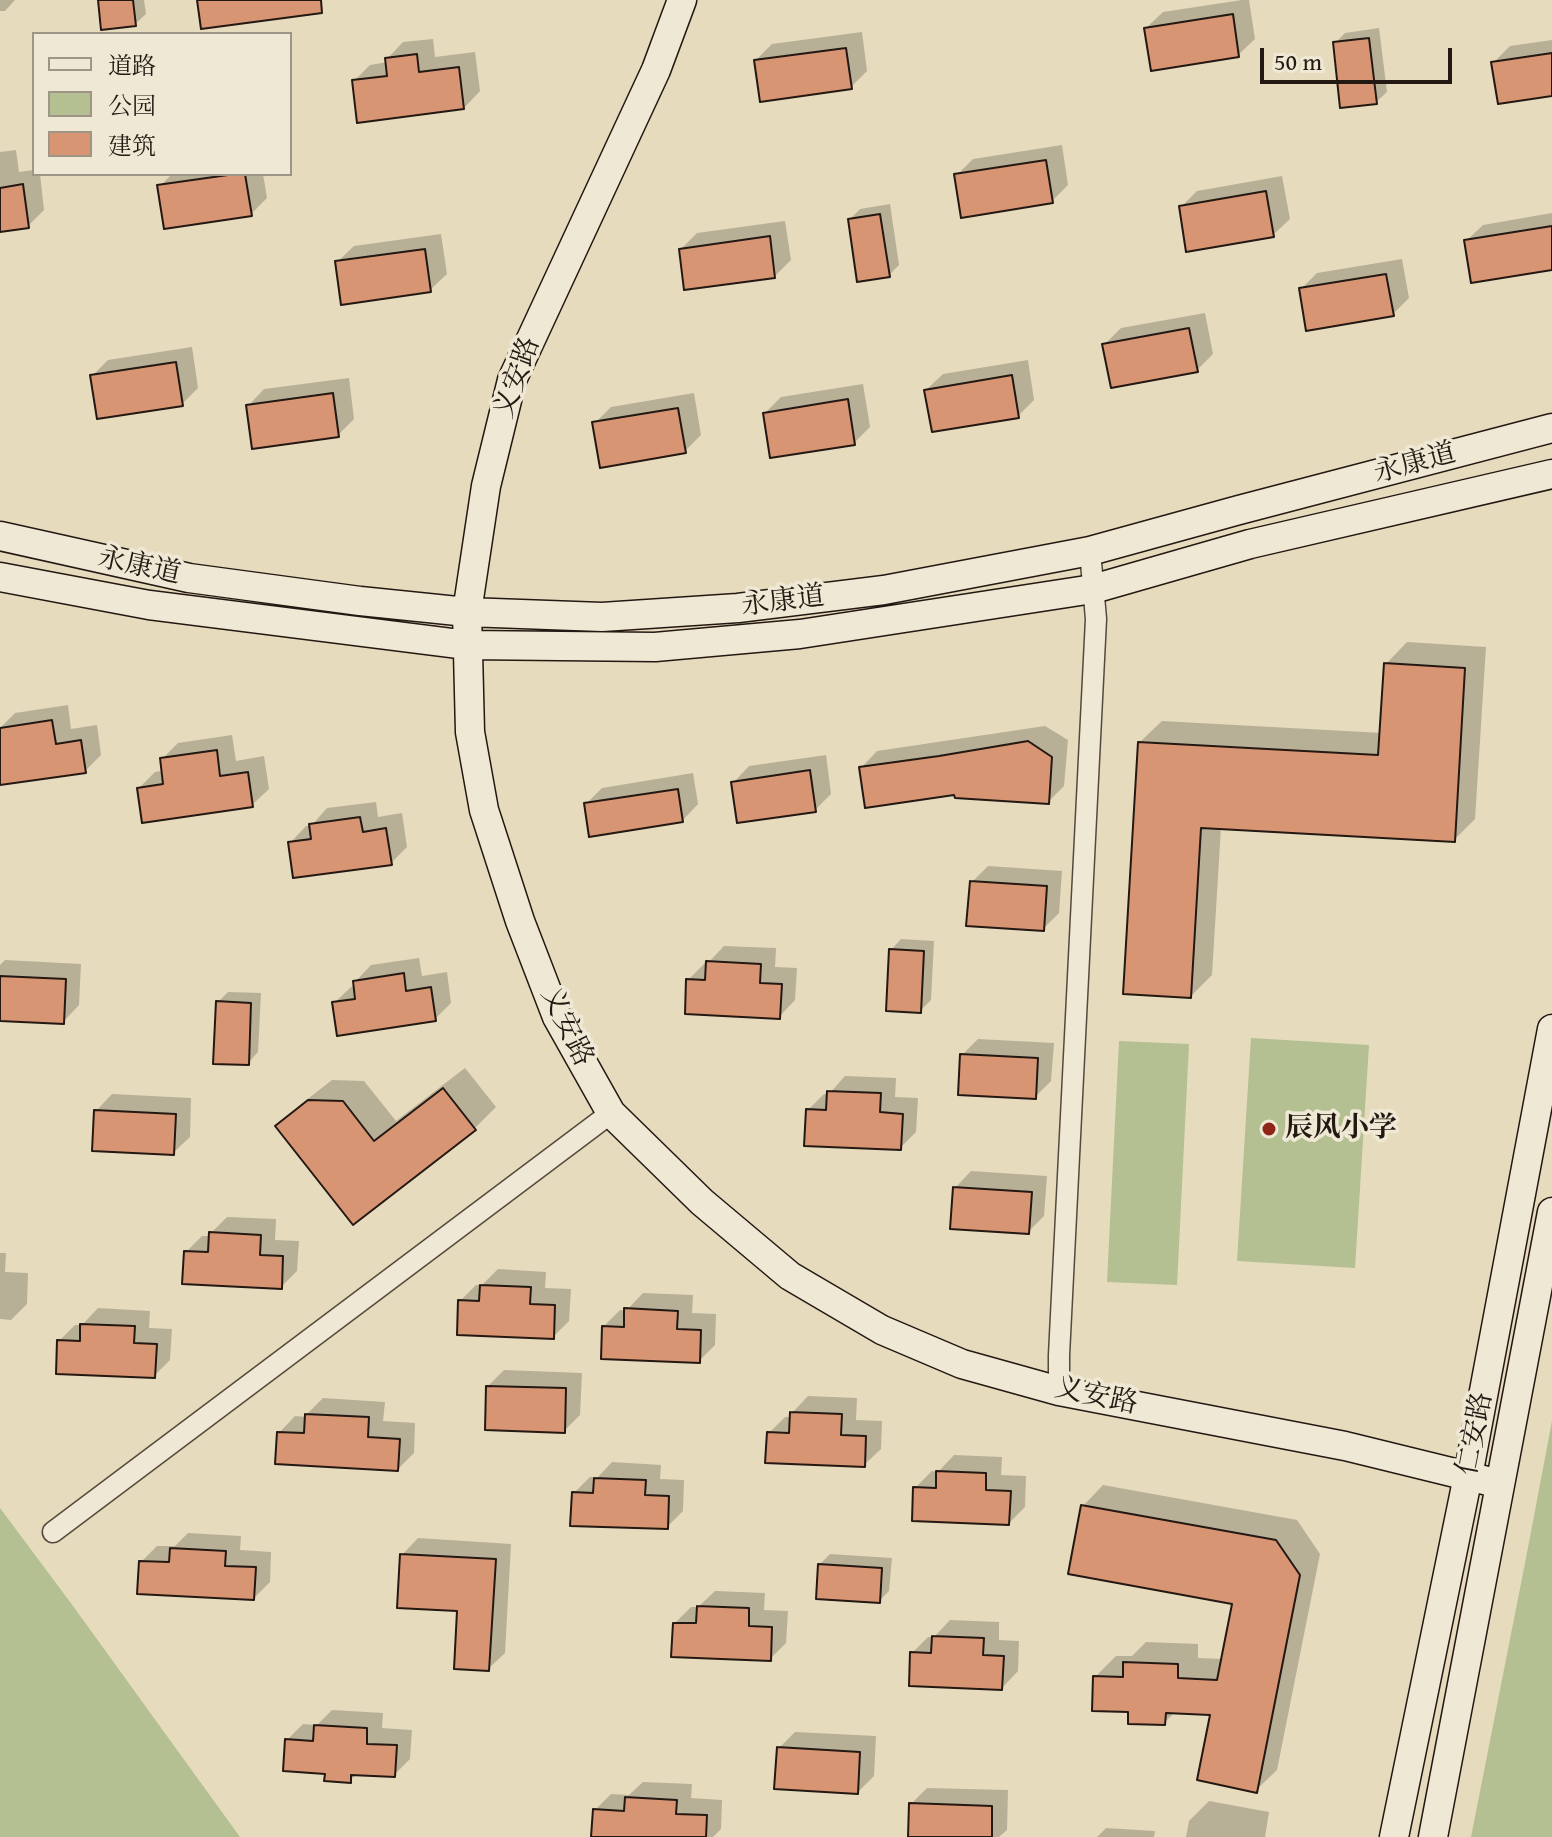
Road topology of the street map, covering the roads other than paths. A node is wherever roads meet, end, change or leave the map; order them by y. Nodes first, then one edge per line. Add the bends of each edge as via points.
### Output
1 (682, 0) edge
2 (1552, 428) edge
3 (1552, 474) edge
4 (0, 536) edge
5 (1090, 551) junction
6 (0, 577) edge
7 (1093, 589) junction
8 (467, 612) junction
9 (467, 645) junction
10 (1552, 1029) edge
11 (611, 1113) junction
12 (1552, 1212) edge
13 (1059, 1391) junction
14 (1468, 1476) junction
15 (1500, 1484) junction
16 (53, 1532) dead end
17 (1394, 1837) edge
18 (1433, 1837) edge

1 - 8 street, 义安路 via 656,70 512,380 486,486
2 - 5 street, 永康道
3 - 7 street, 永康道 via 1250,544
4 - 8 street, 永康道 via 189,578
5 - 7 street
5 - 8 street, 永康道 via 884,590 738,608 602,617
6 - 9 street, 永康道 via 149,605
7 - 9 street, 永康道 via 756,638 655,647
7 - 13 street
8 - 9 street, 义安路
9 - 11 street, 义安路 via 470,732 484,810 557,1017
10 - 14 street, 仁安路
11 - 13 street, 义安路 via 702,1202 790,1276 882,1330 962,1364
11 - 16 street
12 - 15 street, 仁安路
13 - 14 street, 义安路 via 1345,1446
14 - 15 street, 义安路
14 - 17 street, 仁安路
15 - 18 street, 仁安路

